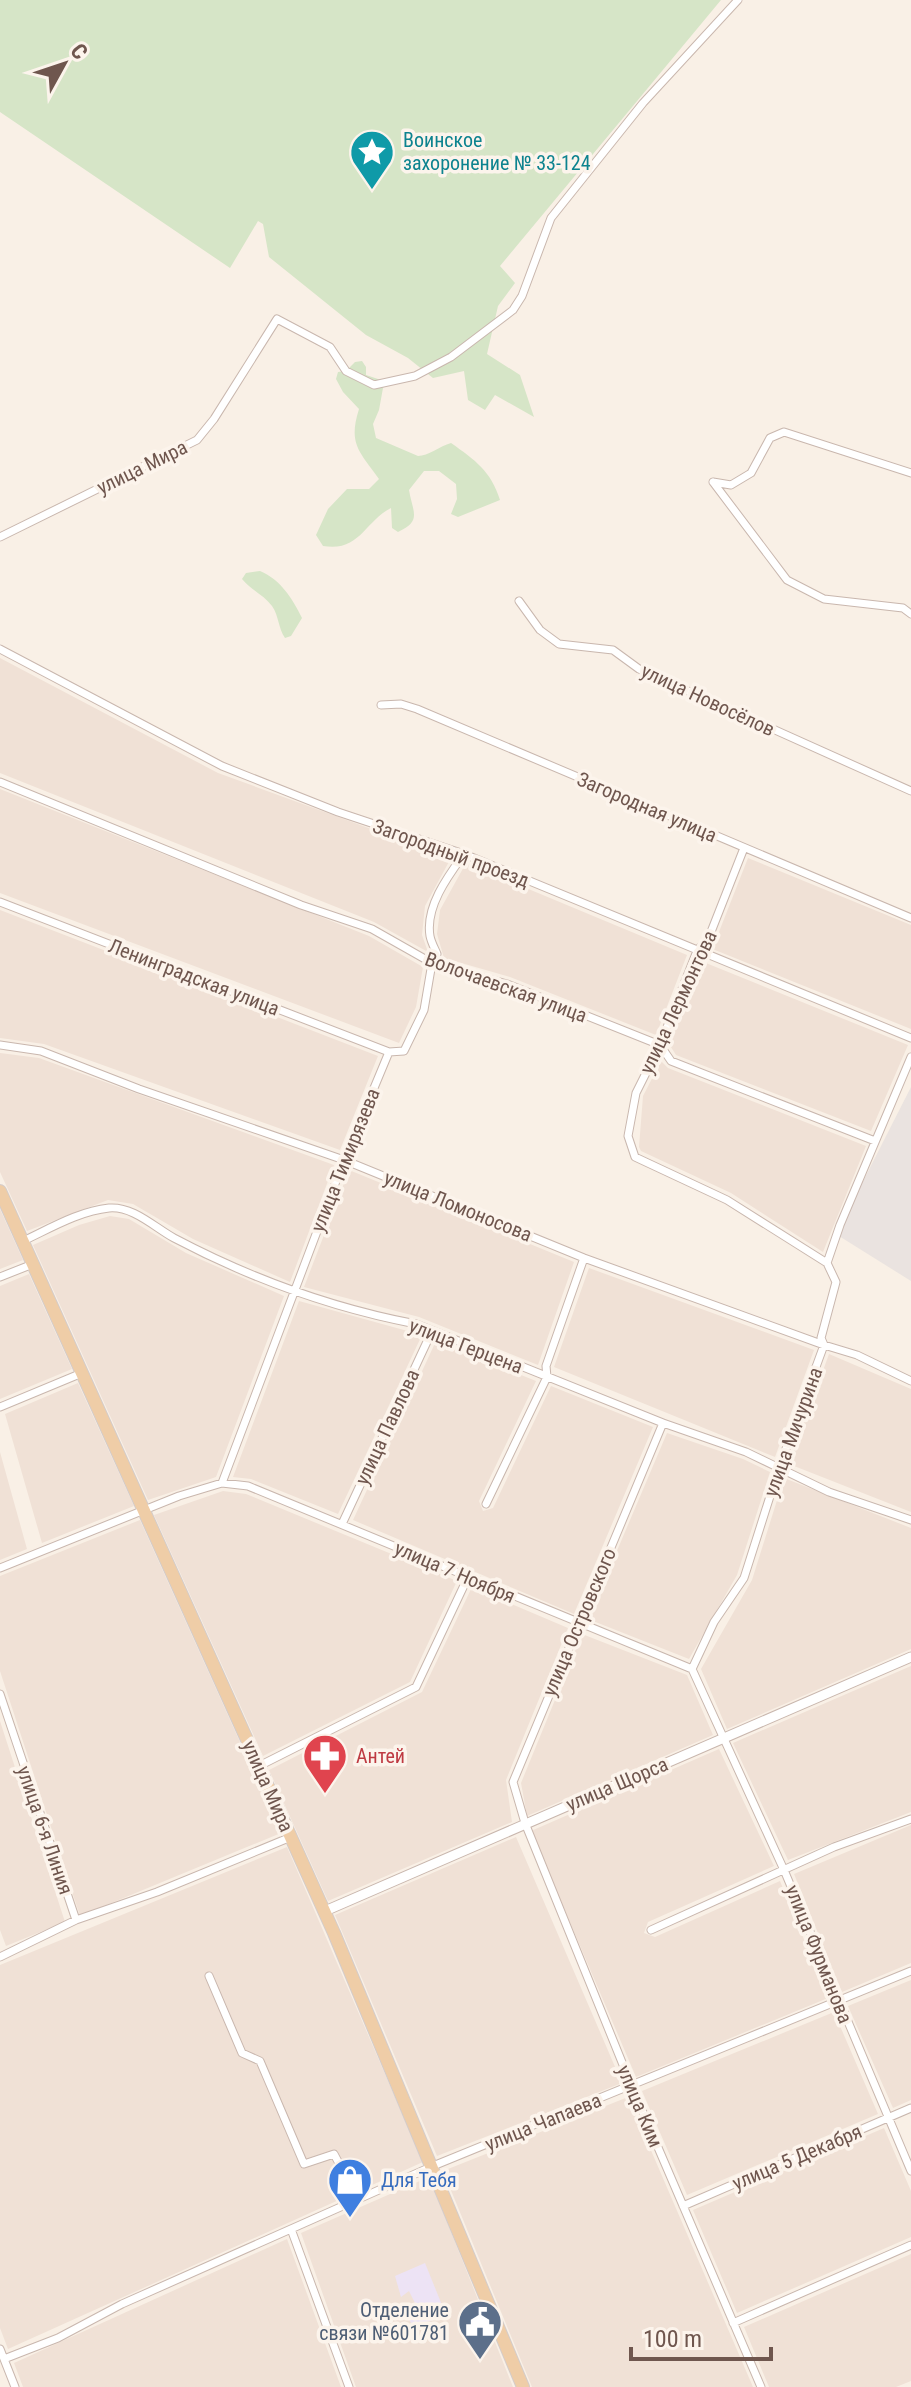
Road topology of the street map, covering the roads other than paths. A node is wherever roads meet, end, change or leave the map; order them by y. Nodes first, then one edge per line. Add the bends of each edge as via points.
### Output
1 (738, 0) edge
2 (911, 473) edge
3 (0, 537) edge
4 (519, 601) dead end
5 (911, 614) edge
6 (0, 649) edge
7 (381, 705) dead end
8 (0, 782) edge
9 (911, 791) edge
10 (744, 848) junction
11 (464, 854) junction
12 (0, 902) edge
13 (911, 918) edge
14 (697, 951) junction
15 (432, 963) junction
16 (911, 1038) edge
17 (0, 1045) edge
18 (660, 1045) junction
19 (389, 1052) junction
20 (911, 1057) edge
21 (875, 1141) junction
22 (344, 1160) junction
23 (0, 1191) edge
24 (23, 1241) junction
25 (584, 1258) junction
26 (827, 1263) junction
27 (33, 1264) junction
28 (0, 1277) edge
29 (294, 1292) junction
30 (432, 1331) junction
31 (824, 1345) junction
32 (82, 1373) junction
33 (547, 1377) junction
34 (911, 1381) edge
35 (0, 1407) edge
36 (663, 1423) junction
37 (779, 1468) junction
38 (222, 1483) junction
39 (486, 1504) dead end
40 (144, 1510) junction
41 (911, 1520) edge
42 (342, 1524) junction
43 (0, 1568) edge
44 (468, 1577) junction
45 (578, 1624) junction
46 (911, 1657) edge
47 (692, 1669) junction
48 (0, 1694) edge
49 (723, 1739) junction
50 (259, 1766) junction
51 (911, 1819) edge
52 (525, 1823) junction
53 (291, 1837) junction
54 (784, 1870) junction
55 (325, 1911) junction
56 (76, 1920) junction
57 (651, 1930) dead end
58 (0, 1956) edge
59 (911, 1971) edge
60 (209, 1976) dead end
61 (838, 2002) junction
62 (632, 2087) junction
63 (911, 2108) edge
64 (888, 2118) junction
65 (433, 2166) junction
66 (911, 2171) edge
67 (358, 2199) junction
68 (683, 2206) junction
69 (291, 2229) junction
70 (911, 2245) edge
71 (733, 2323) junction
72 (0, 2349) edge
73 (4, 2359) junction
74 (15, 2387) edge
75 (349, 2387) edge
76 (523, 2387) edge
77 (761, 2387) edge

1 - 3 street, улица Мира via 643,103 551,218 513,310 451,357 415,376 374,385 346,371 330,347 277,319 197,440
2 - 5 street via 784,432 770,438 751,473 731,485 713,482 787,580 824,599 903,608
4 - 9 street, улица Новосёлов via 540,630 559,644 613,650 639,669
6 - 11 street, Загородный проезд via 222,766
7 - 10 street, Загородная улица via 417,709
8 - 15 street, Волочаевская улица via 372,929
10 - 13 street, Загородная улица
10 - 14 street, улица Лермонтова via 709,937
11 - 14 street, Загородный проезд
11 - 15 street, улица Тимирязева via 433,908 429,935 437,954
12 - 19 street, Ленинградская улица
14 - 16 street, Загородный проезд
14 - 18 street, улица Лермонтова
15 - 18 street, Волочаевская улица via 507,984
15 - 19 street, улица Тимирязева via 424,1010 404,1051
17 - 22 street, улица Ломоносова via 41,1051
18 - 21 street, Волочаевская улица via 671,1061
18 - 26 street, улица Лермонтова via 630,1117 628,1136 635,1157 727,1200
19 - 22 street, улица Тимирязева
20 - 21 street, улица Мичурина
21 - 26 street, улица Мичурина
22 - 25 street, улица Ломоносова
22 - 29 street, улица Тимирязева
23 - 24 main road, улица Мира
24 - 27 main road, улица Мира
24 - 29 street, улица Герцена via 110,1208 132,1212 190,1246
25 - 31 street, улица Ломоносова
25 - 33 street via 546,1366
26 - 31 street, улица Мичурина via 836,1282 821,1338
27 - 28 street
27 - 32 main road, улица Мира
29 - 30 street, улица Герцена
29 - 38 street, улица Тимирязева
30 - 33 street, улица Герцена
30 - 42 street, улица Павлова
31 - 34 street, улица Ломоносова
31 - 37 street, улица Мичурина
32 - 35 street
32 - 40 main road, улица Мира
33 - 36 street, улица Герцена
33 - 39 street
36 - 37 street, улица Герцена
36 - 45 street, улица Островского
37 - 41 street, улица Герцена via 829,1492
37 - 47 street, улица Мичурина via 744,1578 714,1622
38 - 40 street
38 - 42 street, улица 7 Ноября via 248,1486
40 - 43 street
40 - 50 main road, улица Мира
42 - 44 street, улица 7 Ноября
44 - 45 street, улица 7 Ноября
44 - 50 street via 416,1687
45 - 47 street, улица 7 Ноября
45 - 52 street, улица Островского via 513,1782
46 - 49 street, улица Щорса
47 - 49 street
48 - 56 street, улица 6-я Линия
49 - 52 street, улица Щорса
49 - 54 street, улица Фурманова
50 - 53 main road, улица Мира
51 - 54 street
52 - 55 street, улица Щорса
52 - 62 street, улица Ким
53 - 55 main road, улица Мира
53 - 56 street
54 - 57 street
54 - 61 street, улица Фурманова
55 - 65 main road, улица Мира
56 - 58 street
59 - 61 street, улица Чапаева
60 - 67 street via 242,2053 260,2061 304,2164 334,2154
61 - 62 street, улица Чапаева
61 - 64 street, улица Фурманова
62 - 65 street, улица Чапаева
62 - 68 street, улица Ким
63 - 64 street, улица 5 Декабря
64 - 66 street, улица Фурманова
64 - 68 street, улица 5 Декабря
65 - 67 street, улица Чапаева
65 - 76 main road, улица Мира
67 - 69 street, улица Чапаева
68 - 71 street, улица Ким
69 - 73 street, улица Чапаева
69 - 75 street
70 - 71 street
71 - 77 street, улица Ким
72 - 73 street
73 - 74 street

